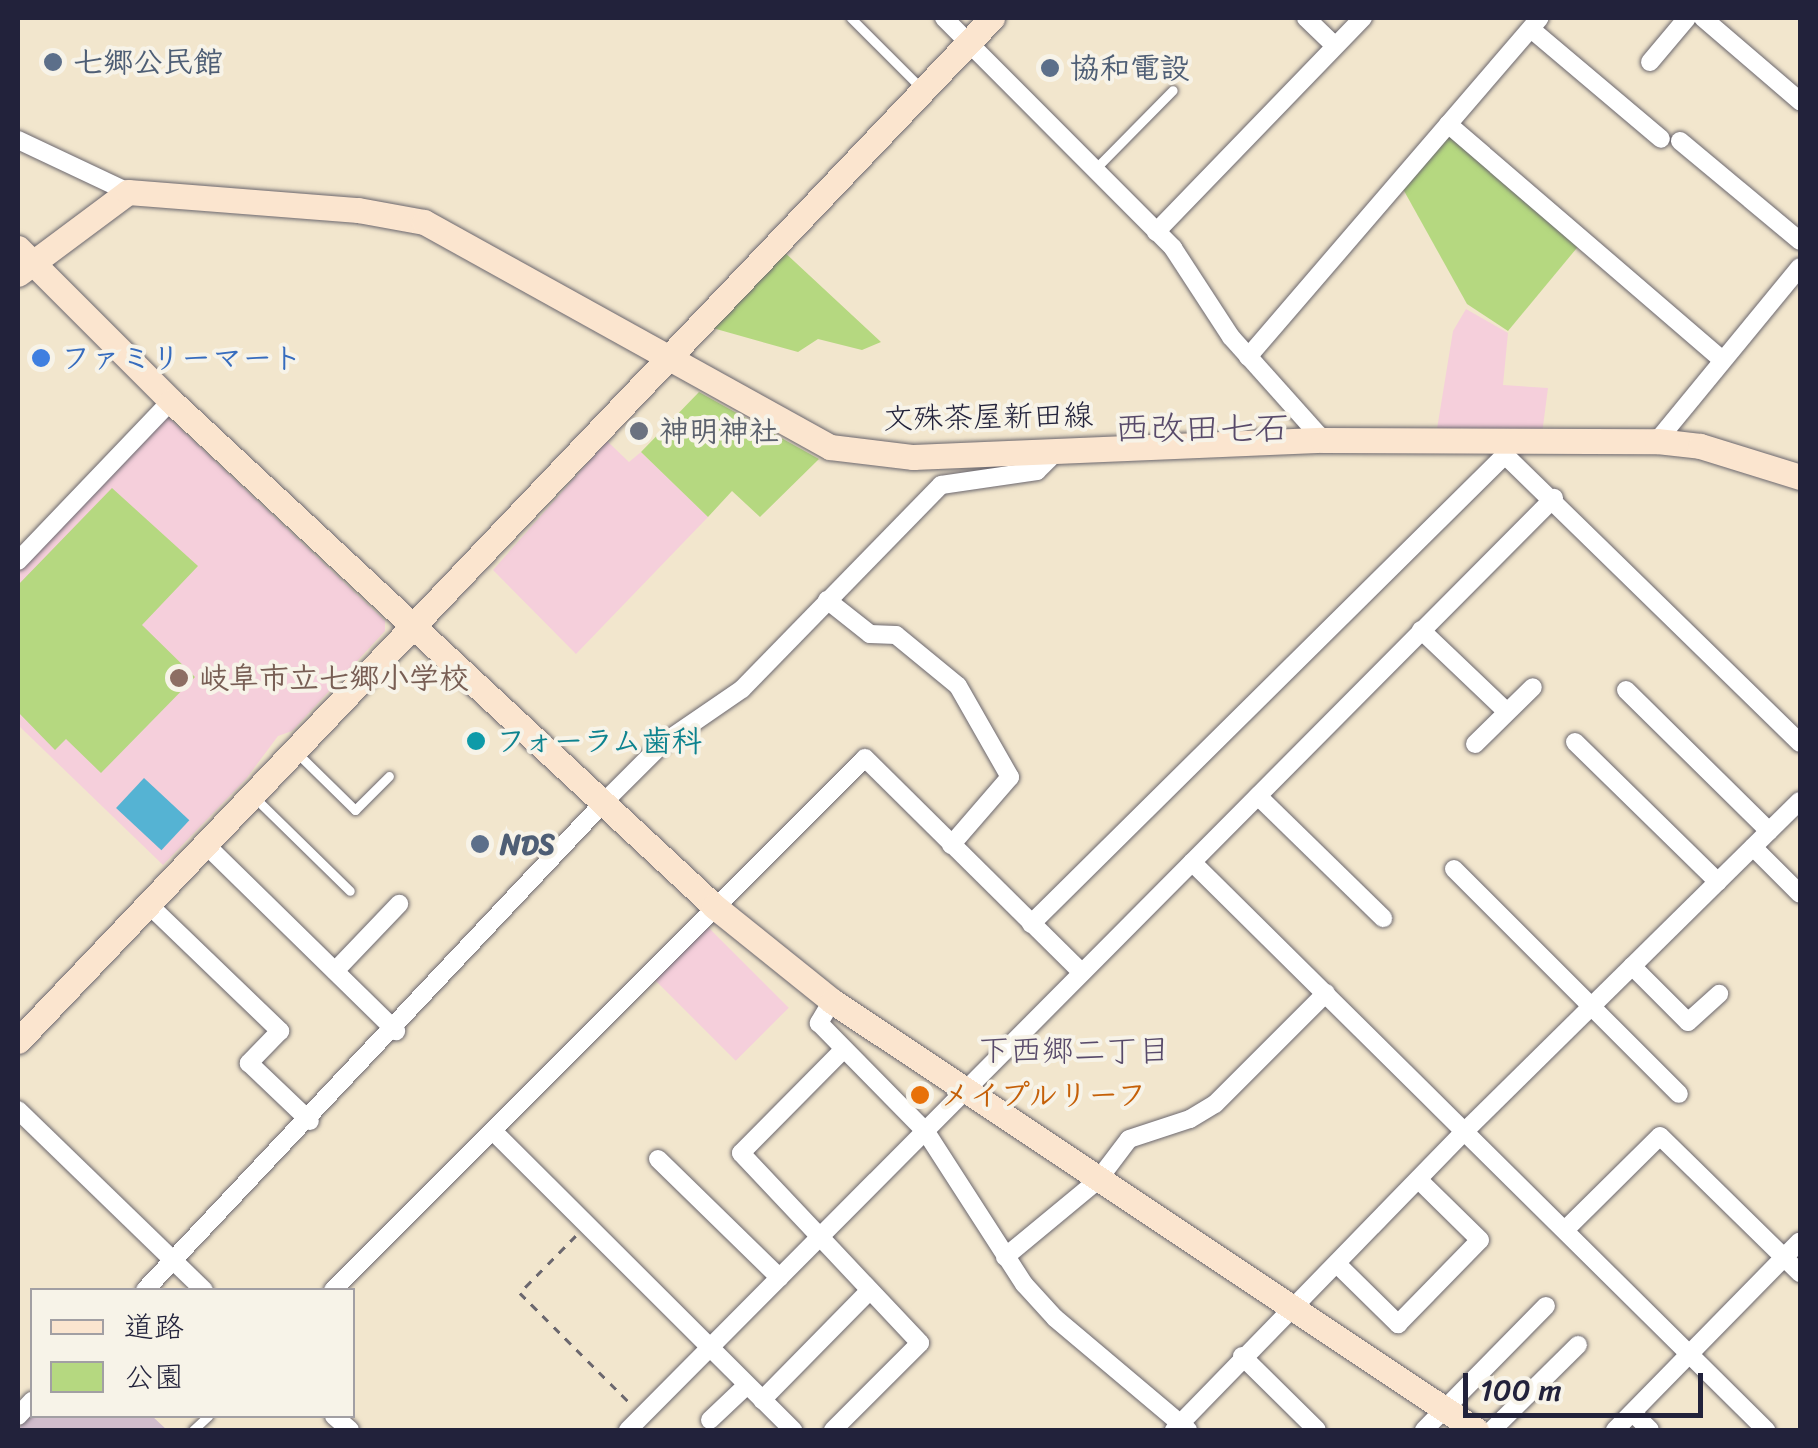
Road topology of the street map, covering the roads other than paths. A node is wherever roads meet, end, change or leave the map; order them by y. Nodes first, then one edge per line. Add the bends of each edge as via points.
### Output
1 (851, 18) edge
2 (944, 18) edge
3 (992, 18) edge
4 (1306, 18) edge
5 (1363, 18) edge
6 (1687, 18) edge
7 (1703, 18) edge
8 (1536, 23) edge
9 (969, 42) junction
10 (1334, 46) junction
11 (1650, 62) dead end
12 (1172, 90) dead end
13 (924, 91) junction
14 (1800, 102) edge
15 (1448, 124) junction
16 (18, 140) edge
17 (1094, 170) junction
18 (128, 192) junction
19 (1156, 232) junction
20 (1800, 241) edge
21 (22, 262) edge
22 (1800, 267) edge
23 (666, 356) junction
24 (1248, 358) junction
25 (1722, 360) junction
26 (171, 401) junction
27 (1322, 440) junction
28 (1657, 440) junction
29 (1507, 449) junction
30 (1058, 450) junction
31 (1800, 477) edge
32 (1554, 498) junction
33 (18, 562) edge
34 (826, 600) junction
35 (416, 629) junction
36 (1422, 630) junction
37 (1533, 687) dead end
38 (1626, 690) dead end
39 (1506, 711) junction
40 (1575, 742) dead end
41 (1800, 743) edge
42 (1475, 744) dead end
43 (296, 752) junction
44 (389, 776) dead end
45 (252, 795) junction
46 (1258, 796) junction
47 (1800, 801) edge
48 (604, 802) junction
49 (1770, 832) junction
50 (204, 843) junction
51 (951, 845) junction
52 (1754, 847) junction
53 (1192, 862) junction
54 (1454, 869) dead end
55 (1718, 882) junction
56 (350, 891) dead end
57 (1800, 894) edge
58 (147, 903) junction
59 (399, 904) dead end
60 (714, 906) junction
61 (1383, 918) dead end
62 (1031, 924) junction
63 (1632, 966) junction
64 (335, 971) junction
65 (1082, 974) junction
66 (1326, 993) junction
67 (1720, 994) dead end
68 (832, 1001) junction
69 (1594, 1004) junction
70 (396, 1030) junction
71 (18, 1041) edge
72 (844, 1049) junction
73 (964, 1090) junction
74 (1679, 1094) dead end
75 (18, 1110) edge
76 (310, 1122) junction
77 (1465, 1130) junction
78 (493, 1131) junction
79 (926, 1132) junction
80 (658, 1159) dead end
81 (1098, 1180) junction
82 (1420, 1180) junction
83 (1566, 1229) junction
84 (818, 1240) junction
85 (1800, 1241) edge
86 (1005, 1257) junction
87 (1784, 1257) junction
88 (174, 1262) junction
89 (1336, 1264) junction
90 (1800, 1273) edge
91 (780, 1278) junction
92 (147, 1288) edge
93 (202, 1288) edge
94 (335, 1288) edge
95 (869, 1292) junction
96 (1546, 1306) dead end
97 (1292, 1309) junction
98 (1578, 1345) dead end
99 (710, 1350) junction
100 (1692, 1354) junction
101 (1242, 1356) junction
102 (746, 1386) junction
103 (762, 1400) junction
104 (1443, 1409) junction
105 (1633, 1413) junction
106 (710, 1420) dead end
107 (1181, 1428) edge
108 (628, 1430) edge
109 (793, 1430) edge
110 (833, 1430) edge
111 (1317, 1430) edge
112 (1424, 1430) edge
113 (1476, 1430) edge
114 (1492, 1430) edge
115 (1615, 1430) edge
116 (1650, 1430) edge
117 (1766, 1430) edge

1 - 13 lane
2 - 9 street
3 - 9 street
4 - 10 street
5 - 10 street
6 - 11 street
7 - 14 street
8 - 15 street
8 - 20 street
9 - 13 street
9 - 17 street
10 - 19 street
12 - 17 lane
13 - 23 street
15 - 24 street
15 - 25 street
16 - 18 street
17 - 19 street
18 - 21 street
18 - 23 street, 文殊茶屋新田線 via 358,210 424,222
19 - 24 street
21 - 26 street
22 - 25 street
23 - 30 street, 文殊茶屋新田線 via 830,447 914,457
23 - 35 street
24 - 27 street
25 - 28 street
26 - 33 street
26 - 35 street
27 - 29 street, 文殊茶屋新田線
27 - 30 street, 文殊茶屋新田線
28 - 29 street, 文殊茶屋新田線
28 - 31 street, 文殊茶屋新田線
29 - 32 street
29 - 62 street
30 - 34 street via 1037,471 941,485
32 - 36 street
32 - 41 street
34 - 48 street via 742,688 662,744
34 - 51 street via 870,634 896,636 958,686 1010,777
35 - 43 street
35 - 48 street
36 - 39 street
36 - 46 street
37 - 39 street
38 - 49 street
39 - 42 street
40 - 55 street
43 - 44 lane via 355,810
43 - 45 street
45 - 50 street
45 - 56 lane
46 - 53 street
46 - 61 street
47 - 49 street
48 - 60 street
48 - 70 street
49 - 52 street
50 - 58 street
50 - 64 street
51 - 60 street via 865,758
51 - 62 street
52 - 55 street
52 - 57 street
53 - 65 street
53 - 66 street
54 - 69 street
55 - 63 street
58 - 71 street
58 - 76 street via 280,1031 249,1062
59 - 64 street
60 - 68 street
60 - 78 street
62 - 65 street
63 - 67 street via 1688,1022
63 - 69 street
64 - 70 street
65 - 73 street
66 - 77 street
66 - 81 street via 1215,1104 1129,1139
68 - 72 street via 819,1024
68 - 73 street
69 - 74 street
69 - 77 street
70 - 76 street
72 - 79 street
72 - 84 street via 741,1153
73 - 79 street
73 - 81 street
75 - 88 street
76 - 88 street
77 - 82 street
77 - 83 street
78 - 94 street
78 - 99 street
79 - 84 street
79 - 86 street
80 - 91 street
81 - 86 street
81 - 97 street
82 - 89 street
82 - 89 street via 1480,1240 1398,1324
83 - 87 street via 1660,1136
83 - 100 street
84 - 91 street
84 - 95 street
85 - 87 street
86 - 107 street via 1054,1318
87 - 90 street
87 - 100 street
88 - 92 street
88 - 93 street
89 - 97 street
91 - 99 street
95 - 103 street
95 - 110 street via 920,1343
96 - 104 street
97 - 101 street
97 - 104 street
98 - 114 street
99 - 102 street
99 - 108 street
100 - 105 street
100 - 117 street
101 - 107 street
101 - 111 street
102 - 103 street
102 - 106 street
103 - 109 street
104 - 112 street
104 - 113 street
105 - 115 street
105 - 116 street

